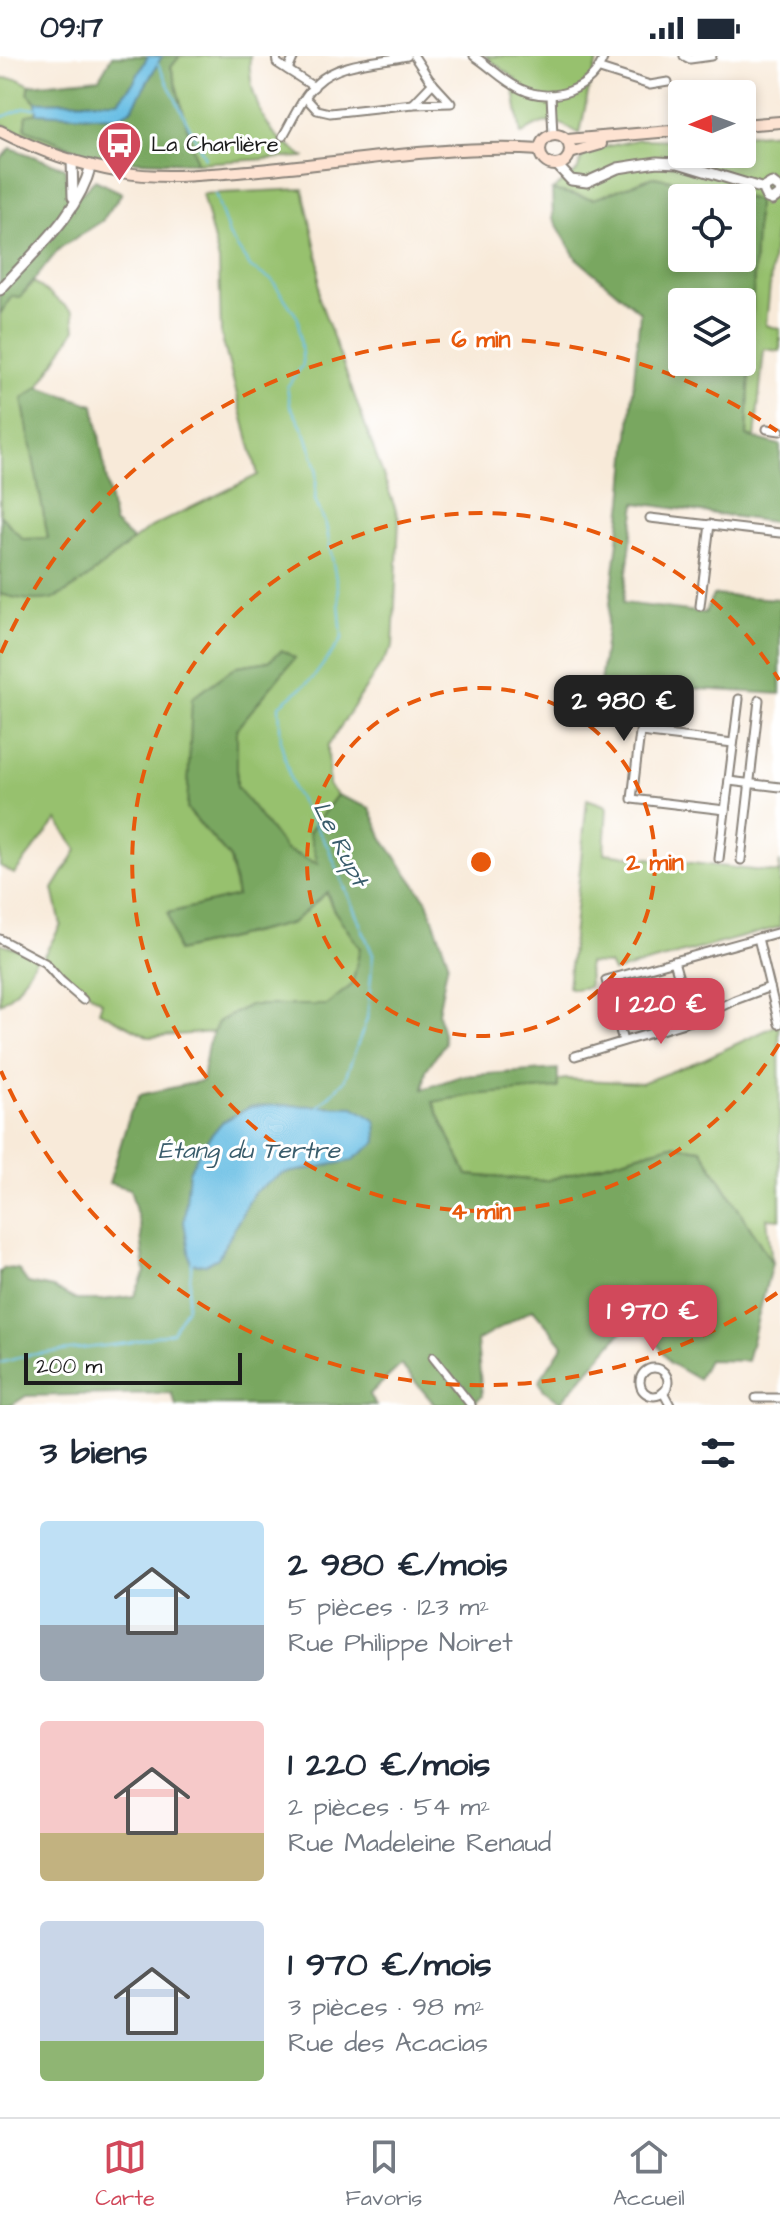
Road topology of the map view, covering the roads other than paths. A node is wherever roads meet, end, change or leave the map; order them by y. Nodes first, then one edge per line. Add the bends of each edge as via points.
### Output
1 (276, 56) edge
2 (294, 56) edge
3 (407, 56) edge
4 (414, 56) edge
5 (474, 56) edge
6 (604, 56) edge
7 (684, 56) edge
8 (712, 56) edge
9 (600, 69) junction
10 (288, 70) junction
11 (668, 82) dead end
12 (433, 83) junction
13 (314, 87) junction
14 (551, 95) junction
15 (306, 98) junction
16 (413, 104) junction
17 (780, 122) edge
18 (756, 124) edge
19 (0, 131) edge
20 (668, 131) edge
21 (638, 134) junction
22 (553, 135) junction
23 (283, 136) dead end
24 (567, 140) junction
25 (540, 150) junction
26 (570, 153) junction
27 (72, 159) junction
28 (91, 165) junction
29 (557, 165) junction
30 (780, 191) edge
31 (73, 201) junction
32 (0, 290) edge
33 (767, 429) dead end
34 (780, 431) edge
35 (650, 518) dead end
36 (710, 524) junction
37 (780, 533) edge
38 (700, 606) dead end
39 (645, 691) dead end
40 (739, 699) dead end
41 (759, 700) dead end
42 (641, 732) junction
43 (733, 743) junction
44 (729, 781) junction
45 (749, 784) junction
46 (780, 787) edge
47 (725, 810) junction
48 (719, 859) dead end
49 (741, 860) dead end
50 (780, 932) edge
51 (758, 938) junction
52 (0, 939) edge
53 (674, 961) junction
54 (770, 987) junction
55 (83, 1000) dead end
56 (691, 1021) junction
57 (779, 1024) edge
58 (623, 1041) junction
59 (575, 1056) dead end
60 (433, 1357) dead end
61 (663, 1392) dead end
62 (756, 1398) dead end
63 (780, 1398) edge
64 (471, 1405) edge
65 (670, 1405) edge

1 - 10 street
2 - 10 street
3 - 13 street via 332,73
4 - 12 street
5 - 14 street via 523,90
6 - 9 street
7 - 8 street
9 - 11 street via 650,85
9 - 14 street via 582,86
10 - 13 street
12 - 16 street
12 - 16 street via 454,101
13 - 15 street
14 - 22 street
15 - 16 street via 317,110 330,113
15 - 23 street
17 - 18 main road
19 - 27 main road
20 - 21 main road
21 - 24 main road
21 - 26 main road
22 - 24 main road
22 - 25 main road
24 - 26 main road
25 - 28 main road via 189,175 121,173
25 - 29 main road via 544,160
26 - 29 main road
27 - 28 main road
27 - 31 street
28 - 31 street
29 - 30 street via 571,180 587,182 618,168 678,163 764,189 772,183
31 - 32 street via 41,248
33 - 34 street
35 - 36 street
36 - 37 street
36 - 38 street
39 - 42 street
40 - 43 street
41 - 45 street
42 - 43 street
42 - 47 street via 632,799
43 - 44 street
44 - 45 street
44 - 47 street
45 - 46 street
45 - 49 street
47 - 48 street
50 - 51 street
51 - 53 street
51 - 54 street
52 - 55 street via 45,963
53 - 56 street
53 - 58 street via 606,980
54 - 56 street
54 - 57 street
56 - 58 street
58 - 59 street
60 - 64 street
61 - 65 street
62 - 63 street

